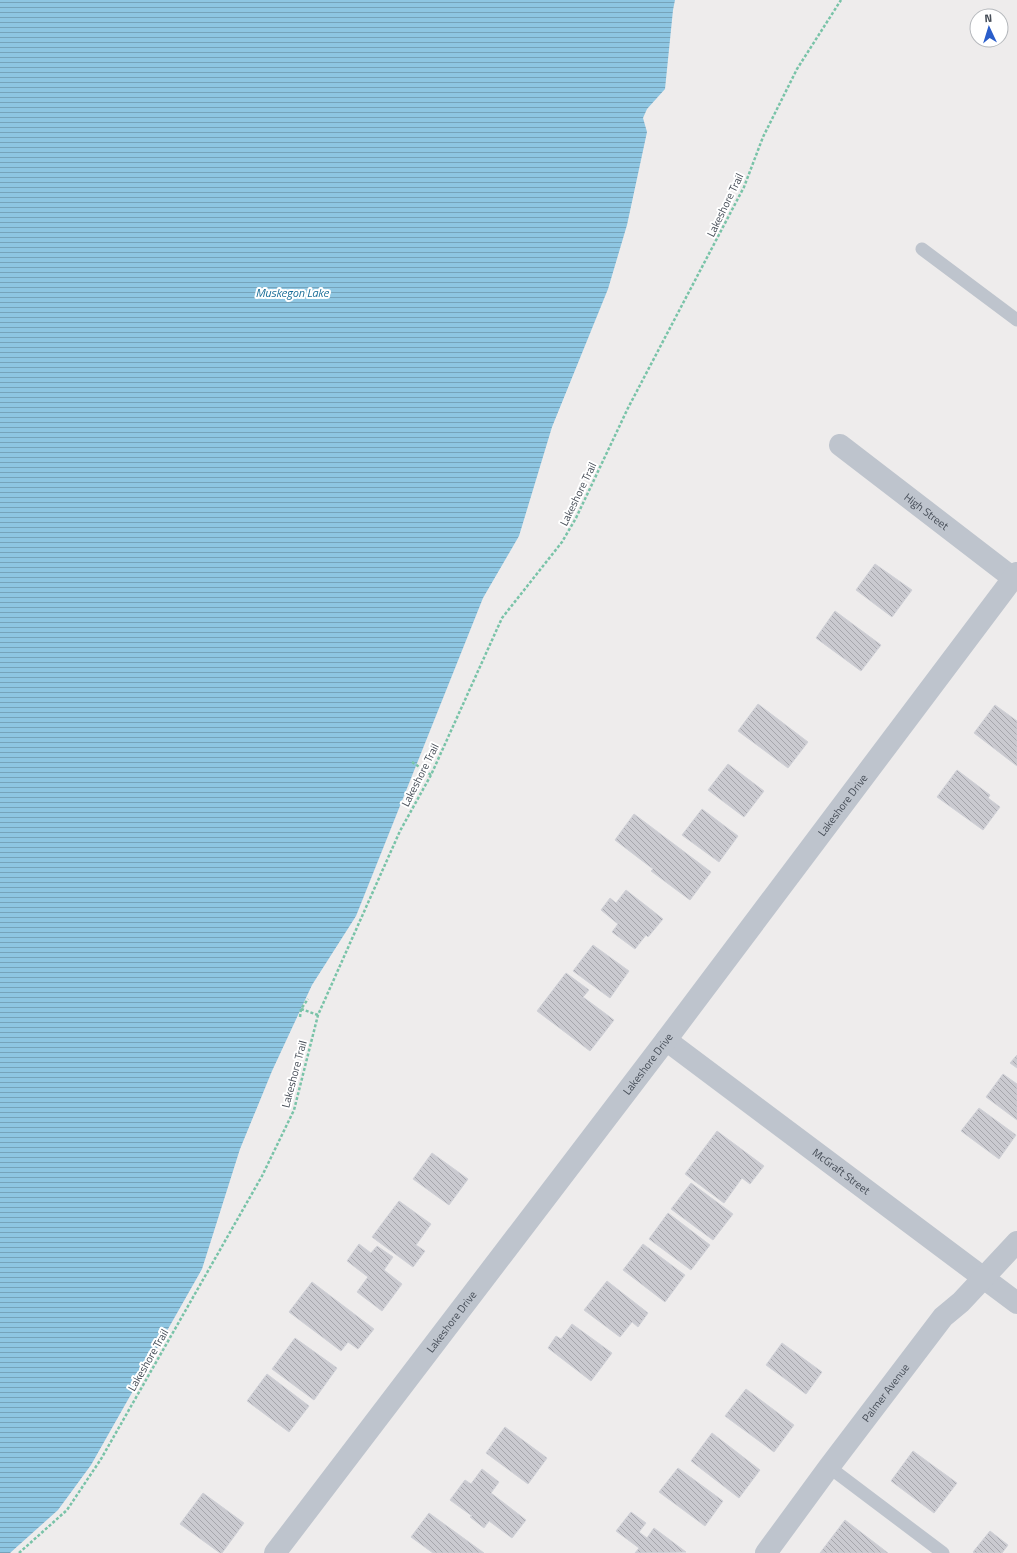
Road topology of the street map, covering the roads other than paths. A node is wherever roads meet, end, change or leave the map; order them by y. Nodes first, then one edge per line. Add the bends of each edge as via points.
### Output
1 (922, 249) dead end
2 (1017, 320) edge
3 (840, 445) dead end
4 (1015, 576) edge
5 (666, 1040) junction
6 (1017, 1242) edge
7 (984, 1278) junction
8 (1017, 1304) edge
9 (829, 1467) junction
10 (275, 1553) edge
11 (766, 1553) edge
12 (943, 1553) edge

1 - 2 lane
3 - 4 street, High Street
4 - 5 street, Lakeshore Drive
5 - 7 street, McGraft Street
5 - 10 street, Lakeshore Drive
6 - 7 street, Palmer Avenue
7 - 8 street, McGraft Street
7 - 9 street, Palmer Avenue via 943,1317
9 - 11 street, Palmer Avenue
9 - 12 lane

